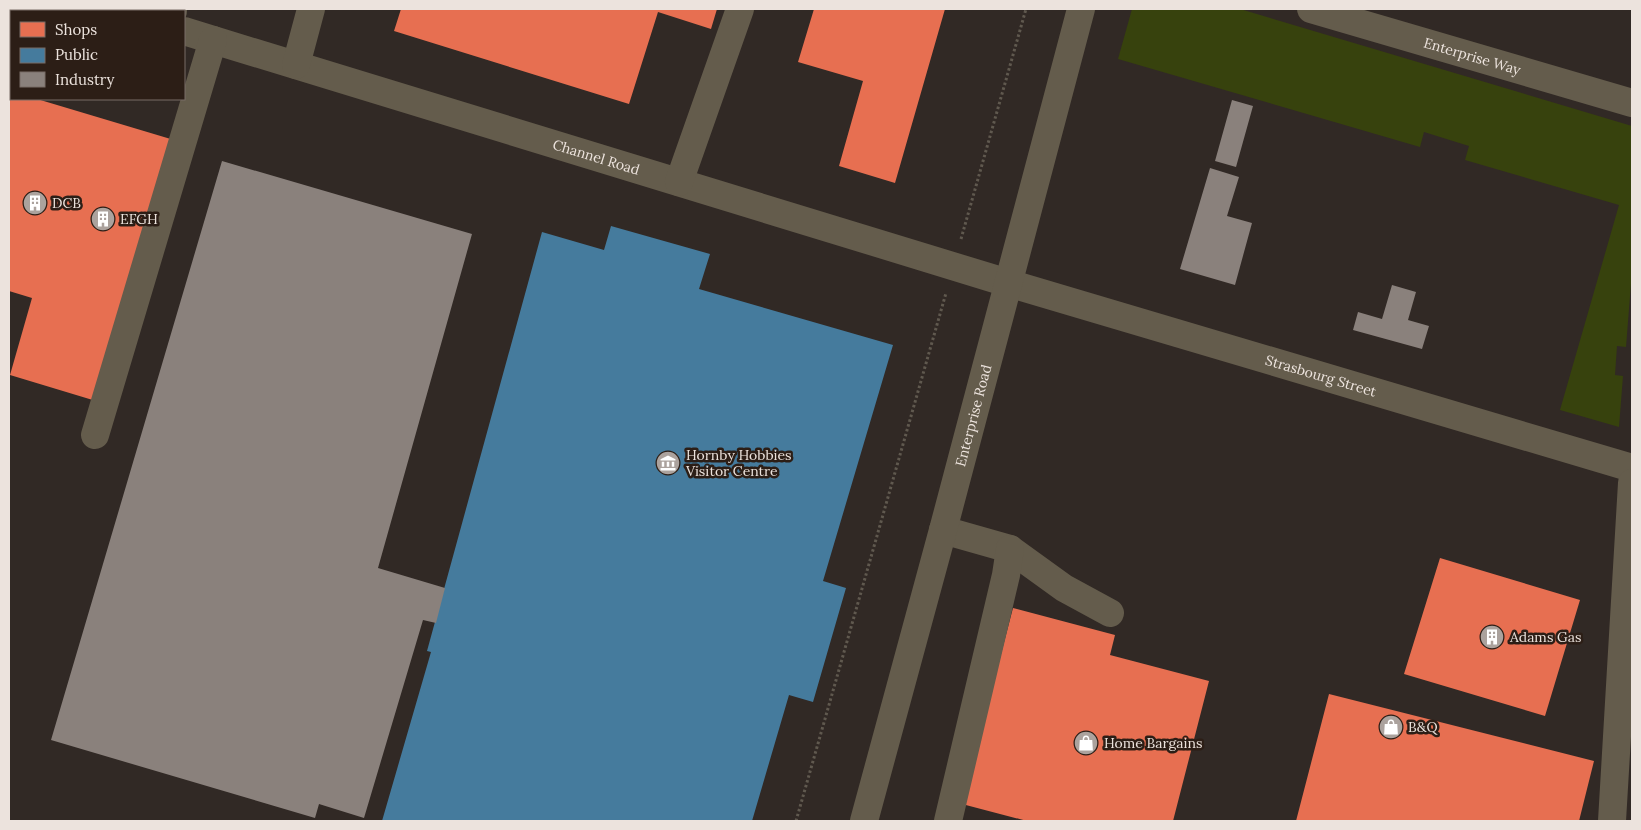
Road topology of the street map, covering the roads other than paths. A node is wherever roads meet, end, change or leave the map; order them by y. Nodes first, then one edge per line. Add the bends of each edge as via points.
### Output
1 (311, 9) edge
2 (740, 9) edge
3 (1081, 9) edge
4 (1311, 9) edge
5 (185, 31) edge
6 (213, 40) junction
7 (296, 65) junction
8 (1632, 103) edge
9 (679, 182) junction
10 (1008, 283) junction
11 (95, 435) dead end
12 (1632, 468) edge
13 (1632, 483) edge
14 (943, 530) junction
15 (1010, 550) junction
16 (1110, 613) dead end
17 (867, 821) edge
18 (948, 821) edge
19 (1612, 821) edge

1 - 7 street
2 - 9 street
3 - 10 street, Enterprise Road
4 - 8 street, Enterprise Way
5 - 6 street, Channel Road
6 - 7 street, Channel Road
6 - 11 street
7 - 9 street, Channel Road
9 - 10 street, Channel Road
10 - 12 street, Strasbourg Street
10 - 14 street, Enterprise Road
13 - 19 street
14 - 15 street
14 - 17 street, Enterprise Road
15 - 16 street via 1064,588
15 - 18 street

